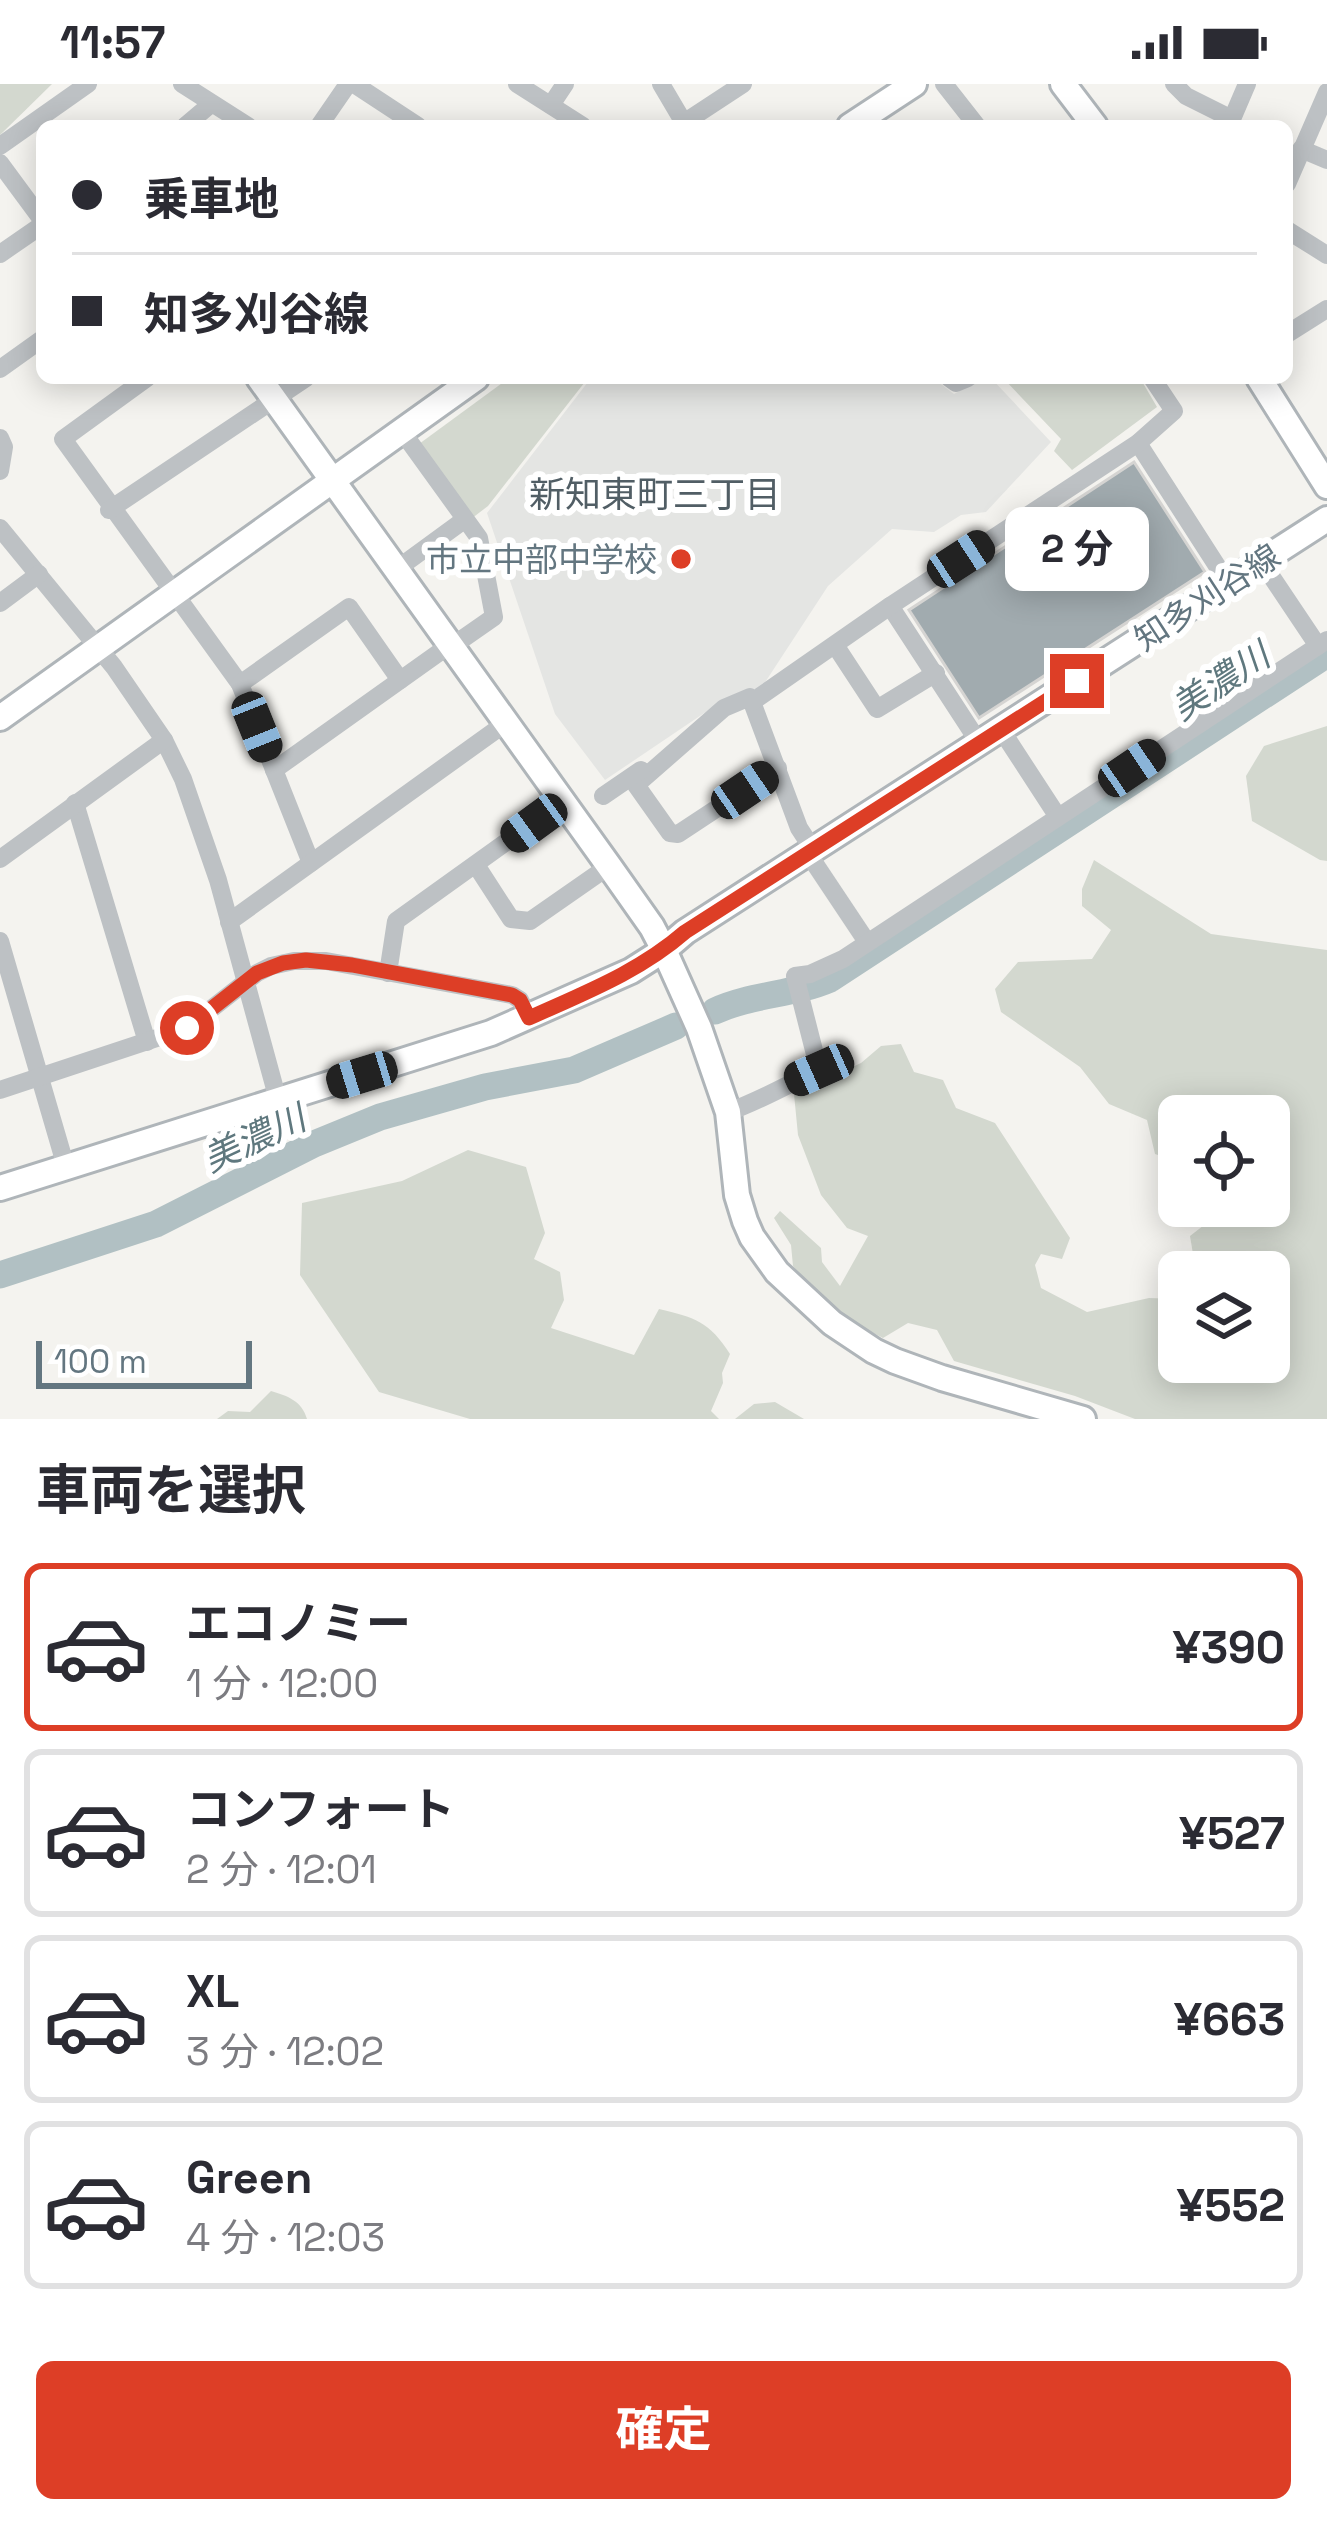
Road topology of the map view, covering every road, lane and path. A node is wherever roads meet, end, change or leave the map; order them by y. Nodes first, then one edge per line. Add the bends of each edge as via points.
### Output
1 (88, 84) edge
2 (182, 84) edge
3 (351, 84) edge
4 (517, 84) edge
5 (565, 84) edge
6 (661, 84) edge
7 (743, 84) edge
8 (914, 84) edge
9 (944, 84) edge
10 (1063, 84) edge
11 (1174, 84) edge
12 (1247, 84) edge
13 (1327, 92) edge
14 (211, 104) junction
15 (551, 105) junction
16 (37, 120) edge
17 (192, 120) edge
18 (238, 120) edge
19 (324, 120) edge
20 (408, 120) edge
21 (574, 120) edge
22 (679, 120) edge
23 (687, 120) edge
24 (859, 120) edge
25 (972, 120) edge
26 (1090, 120) edge
27 (1225, 120) edge
28 (1231, 120) edge
29 (36, 121) edge
30 (0, 146) edge
31 (1301, 149) junction
32 (1327, 160) edge
33 (0, 163) edge
34 (1293, 169) edge
35 (36, 214) edge
36 (36, 227) edge
37 (1293, 234) edge
38 (0, 254) edge
39 (1327, 255) edge
40 (1327, 309) edge
41 (1293, 330) edge
42 (36, 342) edge
43 (0, 369) edge
44 (139, 384) edge
45 (263, 384) edge
46 (298, 384) edge
47 (467, 384) edge
48 (1156, 384) edge
49 (1263, 384) edge
50 (275, 400) junction
51 (401, 430) junction
52 (0, 438) edge
53 (1138, 443) junction
54 (0, 471) edge
55 (333, 478) junction
56 (1327, 485) edge
57 (110, 510) junction
58 (1327, 518) edge
59 (464, 520) junction
60 (0, 528) edge
61 (1262, 561) junction
62 (397, 569) junction
63 (39, 574) junction
64 (1228, 583) junction
65 (176, 593) junction
66 (0, 603) edge
67 (890, 606) junction
68 (1322, 643) edge
69 (451, 644) junction
70 (835, 645) junction
71 (97, 649) junction
72 (936, 674) junction
73 (400, 680) junction
74 (240, 684) junction
75 (752, 702) junction
76 (0, 718) edge
77 (507, 722) junction
78 (991, 737) junction
79 (164, 740) junction
80 (655, 767) junction
81 (778, 768) junction
82 (274, 770) junction
83 (603, 796) dead end
84 (562, 802) junction
85 (75, 803) junction
86 (1058, 817) junction
87 (812, 853) junction
88 (0, 860) edge
89 (311, 863) junction
90 (476, 865) junction
91 (609, 866) junction
92 (229, 922) junction
93 (0, 941) edge
94 (867, 942) junction
95 (664, 950) junction
96 (388, 973) junction
97 (247, 981) junction
98 (529, 1018) junction
99 (147, 1042) junction
100 (41, 1077) junction
101 (0, 1090) edge
102 (278, 1100) junction
103 (728, 1112) junction
104 (66, 1167) junction
105 (0, 1188) edge
106 (1083, 1419) edge

1 - 16 street
2 - 14 street
3 - 19 street
3 - 20 street
4 - 15 street
5 - 15 street
6 - 22 street
7 - 23 street
8 - 24 street
9 - 25 street
10 - 26 street
11 - 27 street
12 - 28 street
13 - 31 street
14 - 17 street
14 - 18 street
15 - 21 street
29 - 30 street
31 - 32 street
31 - 34 street
33 - 35 street
36 - 38 street
37 - 39 street
40 - 41 street
42 - 43 street
44 - 57 street via 63,439
45 - 50 street
46 - 50 street
47 - 51 street
48 - 53 street via 1174,411
49 - 56 street
50 - 55 street
50 - 57 street
51 - 55 street
51 - 59 street
52 - 54 street
53 - 64 street
53 - 67 street
55 - 62 street
55 - 65 street
57 - 65 street
58 - 61 street, 知多刈谷線
59 - 62 street
59 - 69 street via 479,538 494,616
60 - 63 street
61 - 64 street, 知多刈谷線
61 - 68 street
62 - 69 street
63 - 66 street
63 - 71 street
64 - 78 street, 知多刈谷線
65 - 71 street
65 - 74 street
67 - 70 street
67 - 72 street
68 - 86 street
69 - 73 street
69 - 77 street
70 - 72 street via 877,709
70 - 75 street
71 - 76 street
71 - 79 street
72 - 78 street
73 - 74 street via 349,608
73 - 82 street
74 - 82 street
75 - 80 street via 724,708
75 - 81 street
77 - 84 street
77 - 89 street
78 - 86 street
78 - 87 street, 知多刈谷線
79 - 85 street
79 - 92 street
80 - 81 street via 636,785 678,834
80 - 83 street
81 - 87 street
82 - 89 street
84 - 90 street
84 - 91 street
85 - 88 street
85 - 99 street
86 - 94 street
87 - 94 street
87 - 95 street, 知多刈谷線
89 - 92 street
90 - 91 street via 511,919 530,921
90 - 96 street via 396,921
91 - 95 street
92 - 97 street
93 - 100 street
94 - 103 street via 797,986 819,1070
95 - 98 street, 知多刈谷線
95 - 103 street
96 - 97 street via 306,960 271,966
96 - 98 street via 512,995
97 - 99 street via 187,1028
97 - 102 street
98 - 102 street, 知多刈谷線
99 - 100 street
100 - 101 street
100 - 104 street
102 - 104 street, 知多刈谷線
103 - 106 street via 737,1195 752,1237 820,1313 895,1361
104 - 105 street, 知多刈谷線

